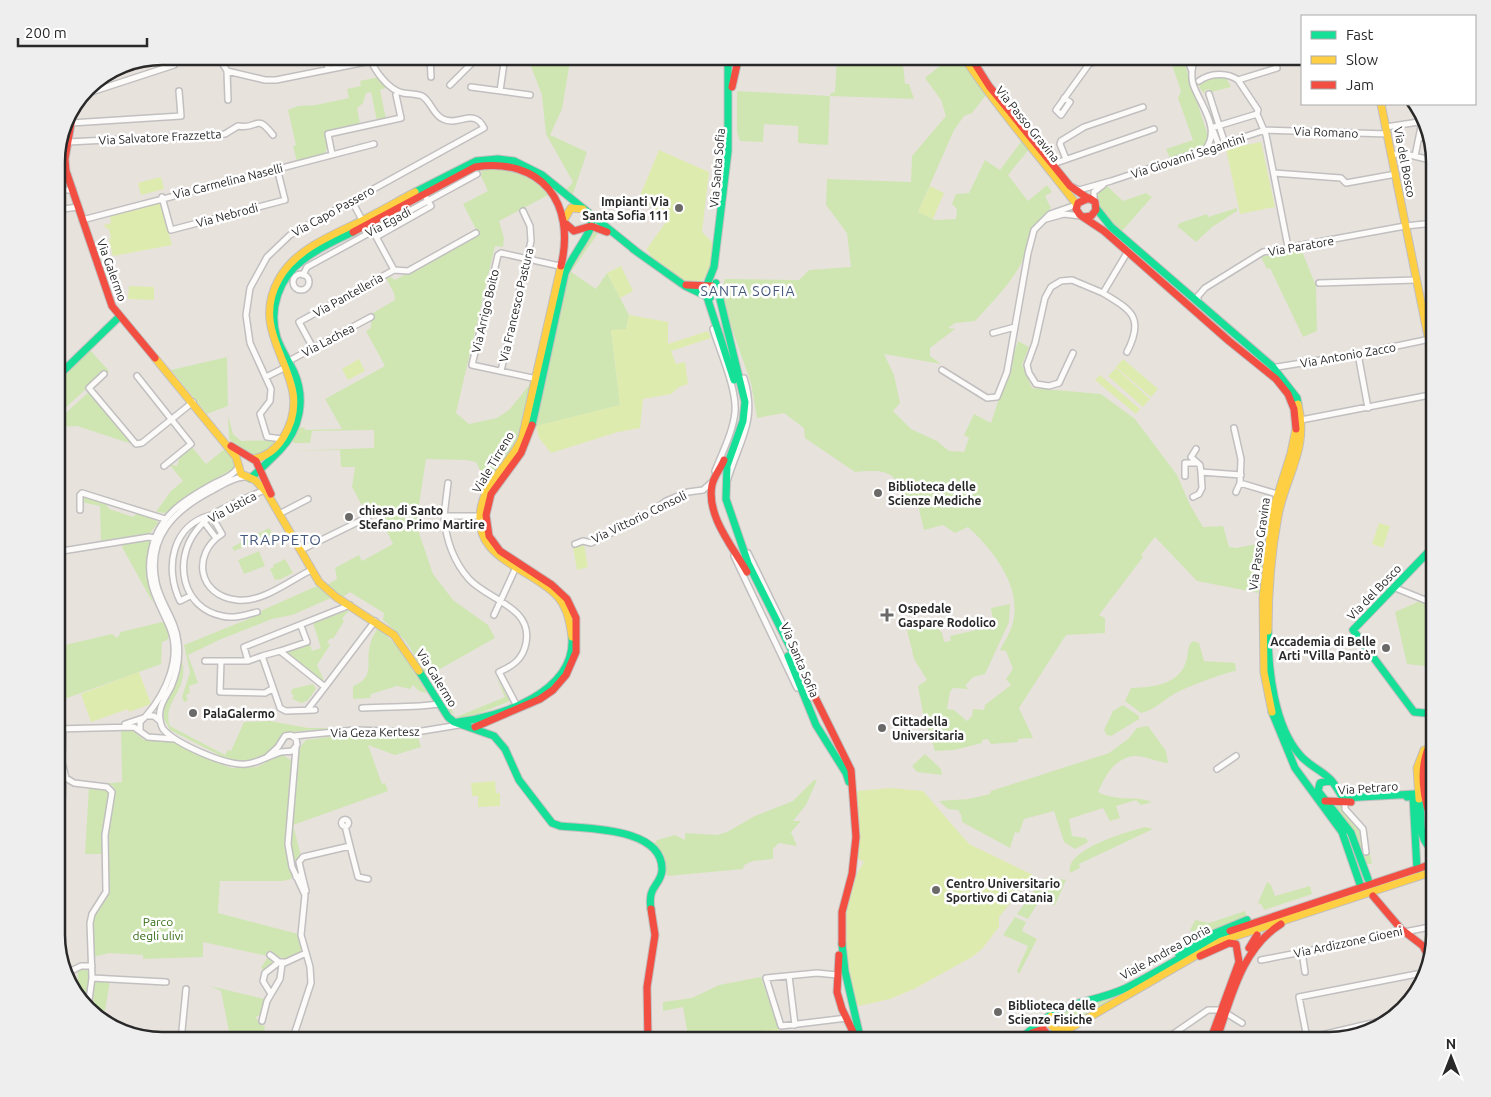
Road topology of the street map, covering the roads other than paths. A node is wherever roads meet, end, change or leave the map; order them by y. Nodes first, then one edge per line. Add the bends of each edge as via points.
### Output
1 (174, 65) dead end
2 (223, 65) edge
3 (327, 65) edge
4 (343, 65) edge
5 (375, 65) edge
6 (430, 65) edge
7 (470, 65) edge
8 (504, 65) edge
9 (728, 65) edge
10 (736, 65) edge
11 (969, 65) edge
12 (976, 65) edge
13 (1088, 65) edge
14 (1190, 65) edge
15 (1193, 65) edge
16 (1277, 68) dead end
17 (328, 69) junction
18 (227, 71) junction
19 (1192, 71) junction
20 (431, 77) dead end
21 (1238, 80) junction
22 (1199, 81) dead end
23 (450, 85) dead end
24 (471, 87) dead end
25 (96, 90) edge
26 (179, 91) dead end
27 (500, 91) junction
28 (1209, 94) dead end
29 (396, 95) dead end
30 (530, 95) dead end
31 (1064, 98) dead end
32 (228, 100) dead end
33 (1381, 105) edge
34 (1143, 107) dead end
35 (1257, 114) junction
36 (76, 118) edge
37 (1418, 122) edge
38 (1220, 126) junction
39 (1211, 128) junction
40 (1154, 129) dead end
41 (1265, 130) junction
42 (1387, 130) junction
43 (1421, 130) edge
44 (69, 135) edge
45 (273, 135) dead end
46 (1419, 137) junction
47 (1423, 138) edge
48 (68, 142) junction
49 (374, 144) dead end
50 (1225, 144) junction
51 (1219, 146) junction
52 (1204, 151) junction
53 (332, 154) junction
54 (1392, 155) junction
55 (1415, 156) junction
56 (1066, 158) junction
57 (1426, 159) edge
58 (1053, 164) junction
59 (277, 168) junction
60 (529, 169) junction
61 (1274, 173) junction
62 (477, 174) dead end
63 (1396, 174) junction
64 (1111, 181) junction
65 (1094, 185) junction
66 (1070, 186) junction
67 (65, 190) edge
68 (72, 190) junction
69 (422, 191) junction
70 (162, 197) junction
71 (1084, 197) junction
72 (352, 200) junction
73 (428, 201) junction
74 (1077, 205) junction
75 (1095, 205) junction
76 (78, 207) junction
77 (65, 209) edge
78 (524, 211) dead end
79 (586, 212) junction
80 (1083, 217) junction
81 (82, 220) junction
82 (1043, 220) junction
83 (366, 221) junction
84 (565, 221) junction
85 (1426, 224) edge
86 (1406, 226) junction
87 (588, 227) junction
88 (373, 230) junction
89 (476, 234) dead end
90 (376, 237) junction
91 (1288, 247) junction
92 (636, 251) junction
93 (1128, 251) junction
94 (527, 259) junction
95 (564, 267) junction
96 (394, 270) junction
97 (303, 274) dead end
98 (1416, 280) junction
99 (679, 281) junction
100 (1319, 283) dead end
101 (1205, 288) junction
102 (710, 290) junction
103 (1186, 291) junction
104 (1103, 292) junction
105 (1198, 302) junction
106 (721, 308) junction
107 (119, 317) junction
108 (371, 317) dead end
109 (1426, 317) edge
110 (1014, 327) junction
111 (993, 333) dead end
112 (1426, 340) edge
113 (313, 348) junction
114 (1127, 352) dead end
115 (1073, 353) dead end
116 (1358, 354) junction
117 (287, 364) junction
118 (65, 369) edge
119 (942, 370) dead end
120 (501, 371) junction
121 (1272, 371) junction
122 (104, 374) dead end
123 (137, 376) dead end
124 (266, 377) junction
125 (538, 379) junction
126 (1426, 396) edge
127 (193, 402) junction
128 (1368, 408) junction
129 (171, 419) junction
130 (1301, 420) junction
131 (1234, 428) dead end
132 (221, 437) junction
133 (282, 439) junction
134 (1196, 449) dead end
135 (252, 458) junction
136 (1198, 463) junction
137 (164, 466) dead end
138 (239, 466) junction
139 (259, 469) junction
140 (1201, 472) junction
141 (717, 475) junction
142 (1241, 475) junction
143 (1184, 476) dead end
144 (247, 478) junction
145 (725, 479) junction
146 (712, 482) junction
147 (448, 483) dead end
148 (1240, 484) junction
149 (264, 490) junction
150 (703, 490) junction
151 (725, 490) junction
152 (1236, 492) dead end
153 (1277, 494) junction
154 (1193, 496) dead end
155 (712, 498) junction
156 (308, 499) dead end
157 (80, 510) dead end
158 (280, 513) junction
159 (211, 515) junction
160 (444, 516) junction
161 (483, 516) junction
162 (368, 517) dead end
163 (165, 519) junction
164 (204, 522) junction
165 (154, 538) junction
166 (216, 538) junction
167 (727, 539) junction
168 (575, 544) dead end
169 (746, 549) junction
170 (301, 550) junction
171 (65, 551) edge
172 (1426, 554) edge
173 (744, 560) junction
174 (517, 566) junction
175 (311, 570) junction
176 (1393, 587) junction
177 (190, 596) junction
178 (1426, 600) edge
179 (501, 601) junction
180 (350, 605) junction
181 (256, 612) dead end
182 (494, 615) dead end
183 (376, 621) junction
184 (301, 626) junction
185 (280, 651) junction
186 (262, 656) junction
187 (205, 661) dead end
188 (221, 661) junction
189 (248, 661) junction
190 (325, 687) junction
191 (272, 689) junction
192 (439, 704) junction
193 (820, 704) junction
194 (517, 706) junction
195 (362, 708) dead end
196 (308, 709) junction
197 (315, 710) dead end
198 (444, 712) junction
199 (507, 713) junction
200 (1426, 713) edge
201 (825, 714) junction
202 (145, 717) junction
203 (812, 717) junction
204 (480, 718) junction
205 (454, 722) junction
206 (161, 724) junction
207 (464, 725) junction
208 (119, 726) junction
209 (831, 727) junction
210 (439, 728) junction
211 (474, 728) junction
212 (140, 729) junction
213 (65, 730) edge
214 (821, 733) junction
215 (311, 735) junction
216 (293, 736) junction
217 (494, 736) junction
218 (153, 737) junction
219 (179, 740) junction
220 (280, 744) junction
221 (297, 746) junction
222 (1426, 748) edge
223 (286, 751) junction
224 (1426, 752) edge
225 (1236, 756) dead end
226 (266, 758) junction
227 (294, 760) junction
228 (1417, 768) junction
229 (1217, 769) dead end
230 (1425, 772) junction
231 (65, 775) edge
232 (66, 778) joint
233 (1331, 780) junction
234 (1426, 782) edge
235 (1308, 786) junction
236 (1415, 794) junction
237 (1325, 801) junction
238 (1345, 801) junction
239 (345, 826) dead end
240 (1426, 844) edge
241 (350, 846) junction
242 (1366, 852) dead end
243 (1426, 866) edge
244 (1417, 869) junction
245 (1426, 874) edge
246 (299, 876) junction
247 (368, 879) dead end
248 (1368, 879) dead end
249 (1361, 886) junction
250 (1373, 896) dead end
251 (1321, 907) junction
252 (1247, 920) dead end
253 (1426, 928) edge
254 (1420, 929) junction
255 (1404, 932) junction
256 (1257, 935) dead end
257 (1414, 939) junction
258 (1425, 950) edge
259 (1302, 952) junction
260 (306, 954) junction
261 (270, 955) dead end
262 (1261, 960) dead end
263 (1188, 961) junction
264 (282, 962) junction
265 (1171, 962) junction
266 (92, 966) junction
267 (72, 971) edge
268 (1305, 972) dead end
269 (1418, 974) edge
270 (837, 975) junction
271 (789, 976) junction
272 (92, 978) junction
273 (166, 982) dead end
274 (186, 989) dead end
275 (271, 994) junction
276 (88, 998) edge
277 (1224, 1011) junction
278 (1051, 1016) junction
279 (847, 1018) junction
280 (262, 1021) dead end
281 (794, 1024) junction
282 (1077, 1024) junction
283 (1242, 1024) dead end
284 (1368, 1024) edge
285 (182, 1032) edge
286 (295, 1032) edge
287 (648, 1032) edge
288 (853, 1032) edge
289 (859, 1032) edge
290 (1028, 1032) edge
291 (1063, 1032) edge
292 (1176, 1032) edge
293 (1216, 1032) edge
294 (1217, 1032) edge
295 (1306, 1032) edge
296 (1335, 1032) edge

1 - 25 street
2 - 18 street
3 - 17 street
4 - 17 street
5 - 72 street, Via Capo Passero via 388,84 399,92 422,96 442,119 473,118 479,120 484,128
6 - 20 street
7 - 23 street
8 - 27 street
9 - 102 main road, Via Santa Sofia via 728,151
10 - 102 main road, Via Santa Sofia via 732,86 732,150
11 - 74 main road, Via Passo Gravina
12 - 58 main road, Via Passo Gravina
13 - 31 street
14 - 19 street
15 - 19 street
16 - 21 street
17 - 18 street via 271,81
18 - 32 street
19 - 39 street via 1193,85 1202,99
21 - 22 street via 1225,74
21 - 35 street via 1258,110
24 - 27 street
26 - 36 street via 181,116
27 - 30 street
28 - 38 street
29 - 53 street via 401,118 328,134
33 - 42 main road, Via del Bosco
34 - 56 street, Via Passo Gravina via 1084,127 1061,141
35 - 38 street
35 - 41 street
37 - 42 street, Via Romano
38 - 39 street
38 - 50 street
39 - 51 street
39 - 52 street via 1210,142
40 - 56 street, Via Passo Gravina
41 - 42 street, Via Romano
41 - 50 street, Via Giovanni Segantini
41 - 61 street
42 - 54 main road, Via del Bosco
43 - 46 street
44 - 48 main road, Via Galermo
45 - 48 street, Via Salvatore Frazzetta via 260,122 247,128 238,126 225,134
46 - 47 street
46 - 55 street
48 - 68 main road, Via Galermo via 65,166
49 - 53 street, Via Carmelina Naselli
50 - 51 street, Via Giovanni Segantini
51 - 52 street, Via Giovanni Segantini
52 - 64 street, Via Giovanni Segantini
53 - 59 street, Via Carmelina Naselli
54 - 55 street
54 - 63 main road, Via del Bosco
55 - 57 street
56 - 58 street, Via Passo Gravina
58 - 66 main road, Via Passo Gravina
59 - 70 street, Via Carmelina Naselli
59 - 70 street, Via Nebrodi via 285,200 171,230
60 - 69 main road, Viale Tirreno via 501,164 480,165
60 - 79 main road, Viale Tirreno
60 - 84 main road, Viale Tirreno via 553,193
61 - 63 street via 1341,178 1346,183
61 - 91 street
62 - 73 street, Via Egadi
63 - 86 main road, Via del Bosco
64 - 65 street, Via Giovanni Segantini
64 - 75 street, Via Giovanni Segantini via 1095,190
65 - 66 street, Via Giovanni Segantini via 1079,190
65 - 71 street
66 - 71 main road, Via Passo Gravina
67 - 68 street
68 - 76 main road, Via Galermo
69 - 73 street
69 - 83 main road, Viale Tirreno
70 - 81 street, Via Carmelina Naselli
71 - 74 main road
71 - 75 main road
72 - 83 street
72 - 124 street, Via Capo Passero via 285,239 257,271 248,300 247,328 255,356
73 - 88 street, Via Egadi
73 - 90 street via 430,206
74 - 80 main road via 1077,211
74 - 82 street via 1054,212
75 - 80 main road via 1091,216
75 - 103 main road, Via Passo Gravina via 1111,227
76 - 77 street
76 - 81 main road, Via Galermo
78 - 94 street, Via Francesco Pastura via 531,236
79 - 84 main road via 571,208
79 - 87 main road
79 - 92 main road, Viale Tirreno
80 - 82 street via 1064,214
80 - 93 main road, Via Passo Gravina
81 - 107 main road, Via Galermo via 103,285
82 - 110 street via 1031,237
83 - 88 street
83 - 117 main road, Viale Tirreno via 311,251 287,276 275,303 276,332
84 - 87 main road via 574,230
84 - 95 main road, Viale Tirreno
85 - 86 street, Via Paratore
86 - 91 street, Via Paratore
86 - 98 main road, Via del Bosco
87 - 92 main road via 604,230
87 - 95 main road, Viale Tirreno
88 - 90 street
88 - 97 street, Via Egadi via 307,267
89 - 96 street, Via Pantelleria via 408,271
90 - 96 street
91 - 101 street, Via Paratore via 1259,254
92 - 99 main road
93 - 104 street
93 - 121 main road, Via Passo Gravina
94 - 95 street
94 - 120 street, Via Francesco Pastura
94 - 120 street, Via Arrigo Boito via 499,253 472,365
95 - 125 main road, Viale Tirreno
96 - 113 street, Via Pantelleria via 299,322
98 - 100 street
98 - 109 main road, Via del Bosco
99 - 102 main road
99 - 102 main road
101 - 103 street, Via Paratore
101 - 105 street via 1198,296
102 - 106 main road, Via Santa Sofia
102 - 141 main road, Via Santa Sofia via 740,407 738,424
102 - 146 street via 710,318 734,394 735,407 733,423
103 - 105 main road, Via Passo Gravina
104 - 114 street via 1128,308 1134,316 1135,330
104 - 115 street via 1072,280 1061,281 1051,287 1045,298 1027,365 1029,373 1036,384 1059,384
105 - 121 main road, Via Passo Gravina
106 - 145 main road, Via Santa Sofia via 745,401 744,420 726,467
106 - 151 street via 750,405 749,420
107 - 118 main road
107 - 127 main road, Via Galermo
108 - 113 street, Via Lachea
110 - 111 street
110 - 119 street via 1007,372 997,397 988,398
112 - 116 street, Via Antonio Zacco
113 - 117 street, Via Lachea
116 - 121 street, Via Antonio Zacco
116 - 128 street
117 - 124 street, Via Lachea
117 - 133 main road, Viale Tirreno via 295,408
117 - 139 main road, Viale Tirreno via 298,382 297,422 286,443
120 - 125 street, Via Arrigo Boito
121 - 130 main road, Via Passo Gravina via 1294,393
121 - 153 main road, Via Passo Gravina via 1290,398 1295,421 1292,455
122 - 129 street via 89,388 133,442 142,443
123 - 129 street
124 - 133 street, Via Capo Passero via 271,398 260,414 267,437
125 - 161 main road, Viale Tirreno via 527,425 518,446 486,492
126 - 128 street
127 - 129 street
127 - 132 main road, Via Galermo
128 - 130 street
129 - 137 street via 191,444
130 - 233 main road, Via Passo Gravina via 1300,453 1278,516 1268,613 1268,657 1274,697 1289,740 1301,757
131 - 142 street
132 - 135 main road
132 - 138 main road
133 - 135 main road, Viale Tirreno via 266,455
134 - 136 street via 1191,457
135 - 138 main road via 243,460
135 - 139 main road
136 - 140 street
136 - 143 street via 1185,463
138 - 144 main road
138 - 163 street via 231,475 183,501
139 - 144 main road via 256,475
139 - 158 main road
140 - 142 street
140 - 154 street via 1202,488 1200,494
141 - 145 main road
141 - 146 main road, Via Santa Sofia
142 - 148 street
144 - 149 main road
144 - 206 street via 233,479 185,506 167,525 159,540 155,557 156,583 176,631 179,648 176,675 160,708
145 - 151 main road, Via Santa Sofia
146 - 150 street
146 - 155 main road, Via Santa Sofia
147 - 160 street
148 - 152 street
148 - 153 street
149 - 158 main road
149 - 159 street, Via Ustica
150 - 155 street
150 - 168 street, Via Vittorio Consoli via 666,501 646,516 591,543
151 - 169 main road, Via Santa Sofia via 728,510
153 - 235 main road, Via Passo Gravina via 1261,613 1262,670 1269,706 1282,742
155 - 167 main road, Via Santa Sofia
156 - 158 street
157 - 163 street via 82,493
158 - 170 main road, Via Galermo
159 - 164 street, Via Ustica
159 - 166 street via 222,534
159 - 177 street via 194,521 187,528 173,553 172,574 176,592 180,600
160 - 161 street
160 - 179 street via 448,543 459,567 475,585
161 - 174 main road, Viale Tirreno via 482,532 489,546 500,559
162 - 170 street
163 - 165 street
164 - 166 street
164 - 177 street, Via Ustica via 190,539 184,554 184,583
165 - 171 street
165 - 202 street via 149,562 150,578 153,594 172,634 174,656 167,683
166 - 175 street via 205,552 203,573 213,591 226,598 256,598
167 - 173 main road, Via Santa Sofia
167 - 203 street
169 - 173 main road, Via Santa Sofia
169 - 193 street
170 - 175 main road, Via Galermo
172 - 176 main road, Via del Bosco
173 - 193 main road, Via Santa Sofia
173 - 203 main road, Via Santa Sofia
174 - 179 street
174 - 194 main road, Viale Tirreno via 557,596 568,613 572,634 569,659 559,676 543,691
175 - 180 main road, Via Galermo via 327,590
176 - 178 street
176 - 200 main road, Via del Bosco via 1354,626 1353,632 1414,712
177 - 181 street via 220,616
179 - 182 street
179 - 194 street via 519,614 527,634 519,660 499,672
180 - 183 main road, Via Galermo
180 - 184 street
183 - 190 street
183 - 192 main road, Via Galermo via 405,648
184 - 185 street via 307,642
184 - 189 street via 244,647
185 - 186 street
185 - 190 street
186 - 189 street
186 - 191 street
187 - 188 street
188 - 189 street
188 - 191 street via 220,692 265,692
190 - 196 street
191 - 196 street via 280,708 286,711
192 - 195 street via 413,708
192 - 198 main road, Via Galermo
193 - 201 main road, Via Santa Sofia
194 - 199 main road, Viale Tirreno
194 - 204 main road, Viale Tirreno
196 - 197 street
198 - 205 main road, Via Galermo
198 - 210 street via 445,723
199 - 211 main road, Viale Tirreno via 497,716 486,726
199 - 217 main road via 494,725
201 - 203 main road via 820,721
201 - 209 main road, Via Santa Sofia
202 - 206 street via 154,716
202 - 208 street
202 - 212 street
203 - 214 main road, Via Santa Sofia
204 - 205 main road, Viale Tirreno
204 - 211 main road via 474,721
205 - 207 main road, Via Galermo
206 - 218 street via 160,732
206 - 219 street
207 - 210 street, Via Geza Kertesz
207 - 211 main road, Via Galermo
208 - 212 street
208 - 213 street
209 - 214 main road via 823,728
209 - 289 main road, Via Santa Sofia via 849,764 853,783 856,823 854,866 841,930 845,971
210 - 215 street, Via Geza Kertesz via 416,732 355,730
211 - 217 main road, Via Galermo
212 - 218 street via 145,736
214 - 270 main road, Via Santa Sofia via 848,779 851,810 848,873 837,922
215 - 216 street, Via Geza Kertesz
215 - 221 street
216 - 220 street via 284,736
216 - 221 street
217 - 287 main road via 505,749 518,780 552,823 625,832 661,856 662,873 649,896 655,935 647,987
218 - 219 street
219 - 226 street via 232,764 247,764
220 - 223 street
220 - 226 street
221 - 223 street
221 - 227 street
222 - 228 main road via 1420,755
223 - 226 street
223 - 227 street
224 - 230 main road
225 - 229 street
227 - 246 street via 295,781 287,836 289,859
228 - 230 main road
228 - 236 main road via 1412,771
230 - 234 main road
231 - 232 street
232 - 266 street via 74,783 107,787 112,792 105,835 106,892 90,923
233 - 237 main road via 1318,785
233 - 238 main road, Via Passo Gravina
235 - 237 main road
235 - 249 main road, Via Passo Gravina via 1342,832
236 - 238 main road, Via Petraro
236 - 240 main road
236 - 244 main road
237 - 238 main road, Via Petraro
237 - 248 main road via 1351,833
238 - 242 street via 1345,809 1363,829
239 - 241 street
241 - 246 street via 301,859
241 - 247 street via 358,877
243 - 244 main road, Viale Andrea Doria
244 - 249 main road, Viale Andrea Doria
245 - 251 main road, Viale Andrea Doria
246 - 260 street via 304,895 301,932
249 - 265 main road, Viale Andrea Doria via 1219,935
250 - 255 main road
251 - 263 main road, Viale Andrea Doria via 1221,941
251 - 277 main road via 1275,927 1255,946
252 - 265 main road via 1213,934
253 - 254 street, Via Ardizzone Gioeni
254 - 255 street, Via Ardizzone Gioeni
254 - 257 street via 1415,932
255 - 257 main road
255 - 259 street, Via Ardizzone Gioeni
256 - 293 main road via 1241,966
257 - 258 main road
259 - 262 street, Via Ardizzone Gioeni
259 - 268 street
260 - 264 street
260 - 286 street via 311,987
261 - 264 street
263 - 277 main road via 1229,943 1236,944 1239,962
263 - 282 main road, Viale Andrea Doria
264 - 275 street via 280,979
264 - 275 street via 264,976
265 - 278 main road, Viale Andrea Doria via 1117,992 1074,1004
266 - 267 street
266 - 272 street
269 - 295 street via 1299,997
270 - 271 street
270 - 279 main road, Via Santa Sofia via 837,992
271 - 281 street
271 - 281 street via 766,978 781,1026
272 - 273 street
272 - 276 street
274 - 285 street
275 - 280 street
277 - 283 street
277 - 292 street via 1208,1010
277 - 294 main road
278 - 282 main road via 1050,1025 1055,1031
278 - 290 main road, Viale Andrea Doria
279 - 281 street
279 - 288 main road, Via Santa Sofia
282 - 291 main road, Viale Andrea Doria
284 - 296 street

